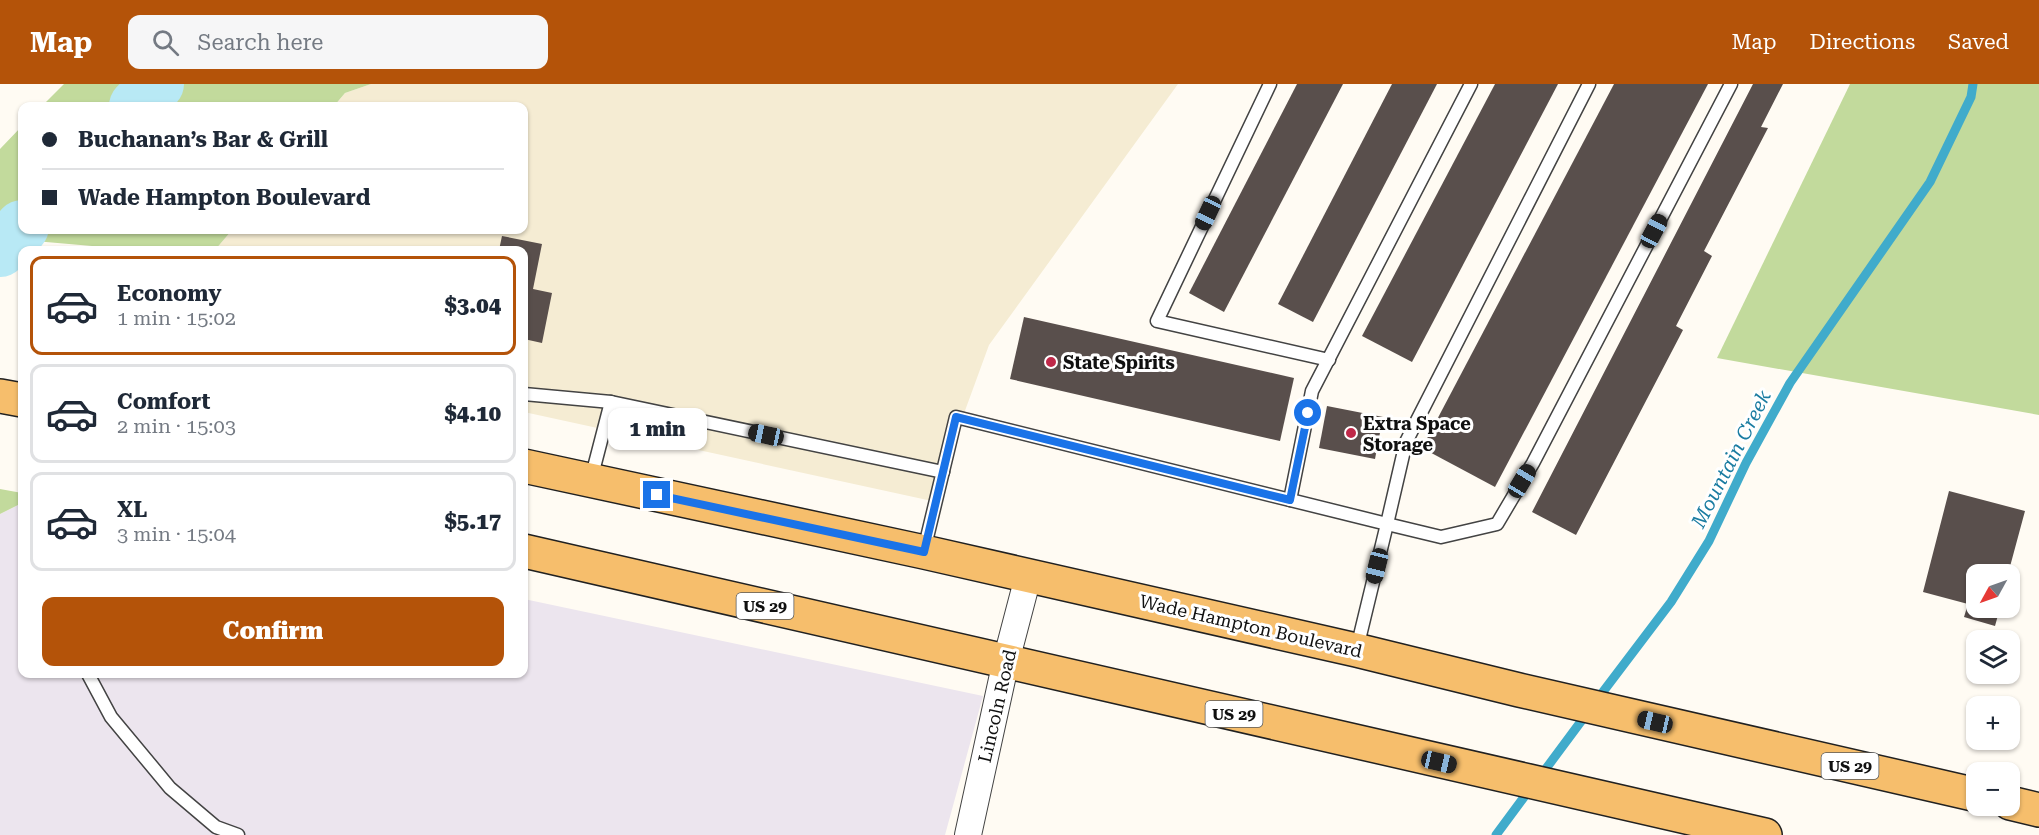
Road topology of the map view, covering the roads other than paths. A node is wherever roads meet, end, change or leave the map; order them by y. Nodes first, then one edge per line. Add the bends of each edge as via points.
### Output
1 (1270, 84) edge
2 (1471, 84) edge
3 (1589, 84) edge
4 (1731, 84) edge
5 (1329, 360) junction
6 (528, 394) edge
7 (0, 396) edge
8 (18, 399) edge
9 (611, 402) junction
10 (528, 467) edge
11 (943, 472) junction
12 (591, 481) junction
13 (1290, 500) junction
14 (1387, 524) junction
15 (528, 552) edge
16 (924, 552) junction
17 (1028, 577) junction
18 (1356, 650) junction
19 (1006, 661) junction
20 (90, 678) edge
21 (1966, 792) edge
22 (2020, 805) edge
23 (2039, 810) edge
24 (238, 835) edge
25 (968, 835) edge
26 (1765, 835) edge

1 - 5 lane via 1156,321
2 - 5 lane
3 - 14 lane via 1406,442
4 - 14 lane via 1533,463 1497,524 1442,537
5 - 13 lane via 1312,391
6 - 9 lane
7 - 8 main road
9 - 11 lane
9 - 12 lane
10 - 12 main road, Wade Hampton Boulevard / US 29
11 - 13 lane via 956,417
11 - 16 lane
12 - 16 main road, Wade Hampton Boulevard / US 29
13 - 14 lane
14 - 18 lane
15 - 19 main road, US 29
16 - 17 main road, Wade Hampton Boulevard / US 29
17 - 18 main road, Wade Hampton Boulevard / US 29
17 - 19 street, Lincoln Road
18 - 21 main road, Wade Hampton Boulevard / US 29
19 - 25 street, Lincoln Road
19 - 26 main road, US 29
20 - 24 lane via 111,717 170,788 216,827
22 - 23 main road

